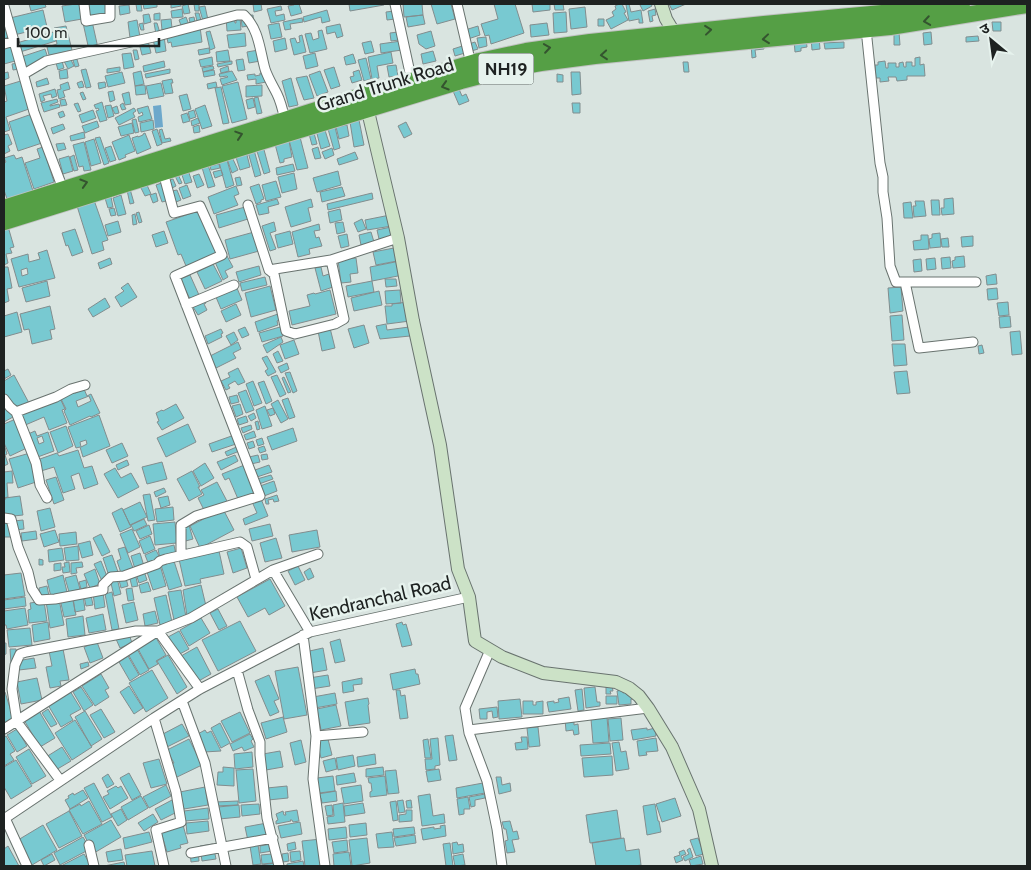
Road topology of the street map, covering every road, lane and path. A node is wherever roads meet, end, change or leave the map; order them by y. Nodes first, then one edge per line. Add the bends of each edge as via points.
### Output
1 (84, 4) edge
2 (110, 4) edge
3 (395, 4) edge
4 (457, 4) edge
5 (661, 4) edge
6 (962, 4) edge
7 (1027, 4) edge
8 (4, 6) edge
9 (866, 29) junction
10 (678, 40) junction
11 (14, 42) junction
12 (4, 44) edge
13 (470, 64) junction
14 (24, 74) junction
15 (412, 82) junction
16 (366, 103) junction
17 (285, 120) junction
18 (163, 172) junction
19 (63, 189) junction
20 (248, 206) dead end
21 (4, 208) edge
22 (4, 222) edge
23 (398, 238) junction
24 (331, 260) junction
25 (269, 270) junction
26 (905, 282) junction
27 (976, 282) dead end
28 (234, 285) dead end
29 (186, 305) junction
30 (973, 342) dead end
31 (85, 385) dead end
32 (4, 399) edge
33 (16, 412) junction
34 (47, 498) dead end
35 (4, 518) edge
36 (318, 554) dead end
37 (181, 555) junction
38 (273, 570) junction
39 (256, 579) junction
40 (469, 597) junction
41 (158, 631) junction
42 (307, 634) junction
43 (490, 650) junction
44 (237, 670) junction
45 (200, 689) junction
46 (182, 701) junction
47 (648, 708) junction
48 (154, 718) junction
49 (17, 722) junction
50 (4, 729) edge
51 (469, 730) junction
52 (363, 732) dead end
53 (316, 736) junction
54 (60, 780) junction
55 (4, 818) edge
56 (273, 838) junction
57 (89, 845) dead end
58 (222, 848) junction
59 (191, 853) dead end
60 (27, 866) edge
61 (94, 866) edge
62 (164, 866) edge
63 (226, 866) edge
64 (279, 866) edge
65 (325, 866) edge
66 (502, 866) edge
67 (712, 866) edge

1 - 2 street via 86,21 110,17
3 - 15 street
4 - 13 street
5 - 10 street
10 -> 6 highway, Grand Trunk Road / NH19
7 -> 9 highway, Grand Trunk Road / NH19
8 - 11 street
9 -> 10 highway, Grand Trunk Road / NH19
9 - 26 street via 890,266 896,282
13 -> 10 highway, Grand Trunk Road / NH19 via 526,51 590,42
10 -> 16 highway, Grand Trunk Road / NH19 via 507,69
11 - 12 street
11 - 14 street
13 - 15 highway, Grand Trunk Road / NH19
14 - 17 street via 46,61 244,15 252,25
14 - 19 street via 34,112
15 - 16 highway, Grand Trunk Road / NH19
16 - 17 highway, Grand Trunk Road / NH19
16 - 18 highway, Grand Trunk Road / NH19
16 - 23 street
19 -> 17 highway, Grand Trunk Road / NH19
18 - 22 highway, Grand Trunk Road / NH19
18 - 29 street via 174,213 200,206 222,255 175,276
19 - 21 highway, Grand Trunk Road / NH19
20 - 25 street
23 - 24 street
23 - 40 street via 440,445 458,569
24 - 25 street
24 - 25 street via 344,318 335,324 296,334 286,331 274,274
26 - 27 street
26 - 30 street via 919,348
28 - 29 street
29 - 37 street via 260,496 196,516 180,525
31 - 33 street
32 - 33 street
33 - 34 street
35 - 37 street via 11,519 32,589 39,600 103,590 103,585 111,577 124,576
36 - 38 street
37 - 39 street via 240,542 247,547
38 - 39 street
38 - 42 street
39 - 41 street via 191,618
40 - 42 street, Kendranchal Road
40 - 43 street, Kendranchal Road via 475,641
41 - 45 street
41 - 49 street
41 - 49 street via 136,631 20,654 12,689
42 - 44 street, Kendranchal Road
42 - 53 street
43 - 47 street, Kendranchal Road via 502,658 543,673 616,682 639,696
43 - 51 street via 466,708
44 - 45 street, Kendranchal Road
44 - 56 street via 260,742 267,818
45 - 46 street, Kendranchal Road
46 - 48 street, Kendranchal Road
46 - 58 street via 205,763
47 - 51 street
47 - 67 street, Kendranchal Road via 672,747 699,809
48 - 54 street, Kendranchal Road
48 - 62 street via 176,792 181,822 156,830
49 - 50 street
49 - 54 street
51 - 66 street via 487,781
52 - 53 street
53 - 65 street via 313,779
54 - 55 street, Kendranchal Road
55 - 60 street
56 - 58 street
56 - 64 street
57 - 61 street
58 - 59 street
58 - 63 street

